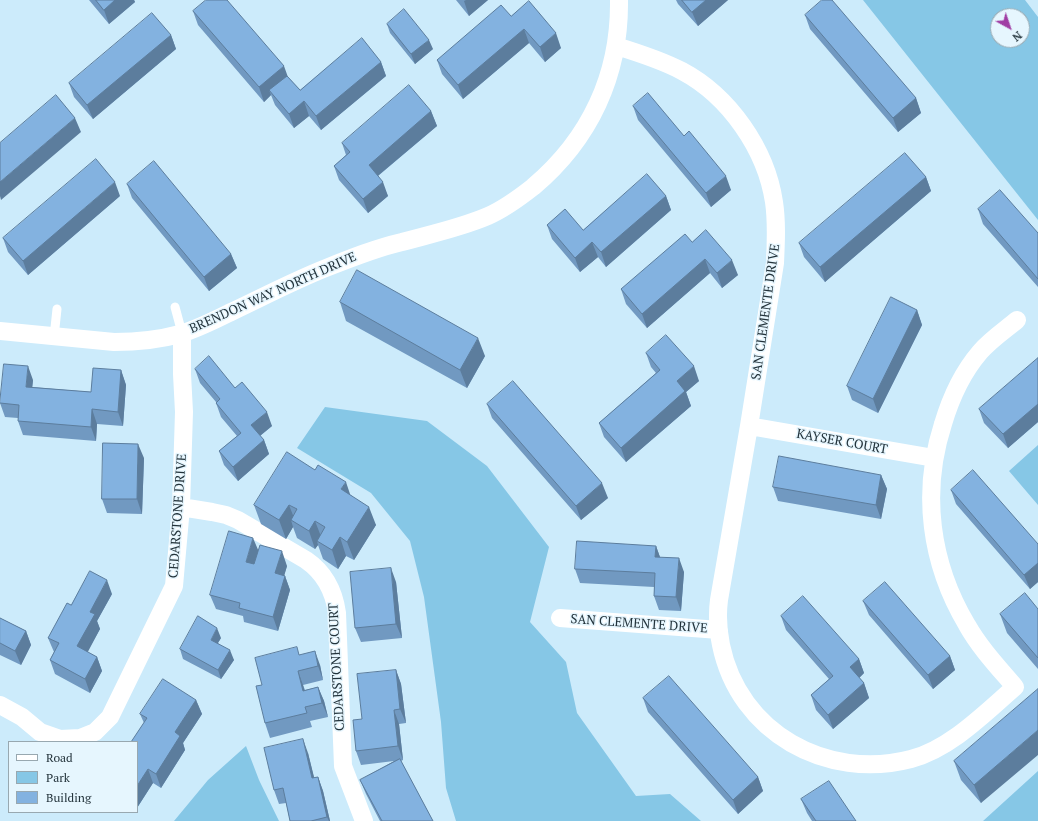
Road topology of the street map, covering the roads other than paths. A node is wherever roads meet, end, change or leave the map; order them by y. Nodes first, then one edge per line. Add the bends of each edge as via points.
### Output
1 (619, 0) edge
2 (616, 46) junction
3 (175, 307) dead end
4 (56, 309) dead end
5 (1017, 320) dead end
6 (0, 331) edge
7 (182, 333) junction
8 (54, 337) junction
9 (749, 426) junction
10 (934, 458) junction
11 (181, 507) junction
12 (560, 618) dead end
13 (719, 630) junction
14 (0, 704) edge
15 (364, 821) edge

1 - 2 street, BRENDON WAY NORTH DRIVE via 620,19
2 - 7 street, BRENDON WAY NORTH DRIVE via 602,97 585,129 559,164 519,198 488,216 455,228 385,247 325,268
2 - 9 street, SAN CLEMENTE DRIVE via 657,59 681,70 712,92 747,132 766,173 774,200 775,263
3 - 7 lane
4 - 8 lane
5 - 10 street via 981,350 956,388 940,431
6 - 8 street, BRENDON WAY NORTH DRIVE
7 - 8 street, BRENDON WAY NORTH DRIVE via 132,342
7 - 11 street, CEDARSTONE DRIVE via 184,412
9 - 10 street, KAYSER COURT
9 - 13 street, SAN CLEMENTE DRIVE via 719,600
10 - 13 street, SAN CLEMENTE DRIVE via 931,486 932,522 947,584 971,632 1015,687 966,729 928,753 912,759 859,765 824,758 791,744 756,715 730,674
11 - 14 street, CEDARSTONE DRIVE via 174,586 110,717 95,732 78,738 60,740 36,730 22,717
11 - 15 street, CEDARSTONE COURT via 226,515 238,520 306,560 316,567 328,583 336,613 343,766
12 - 13 street, SAN CLEMENTE DRIVE

